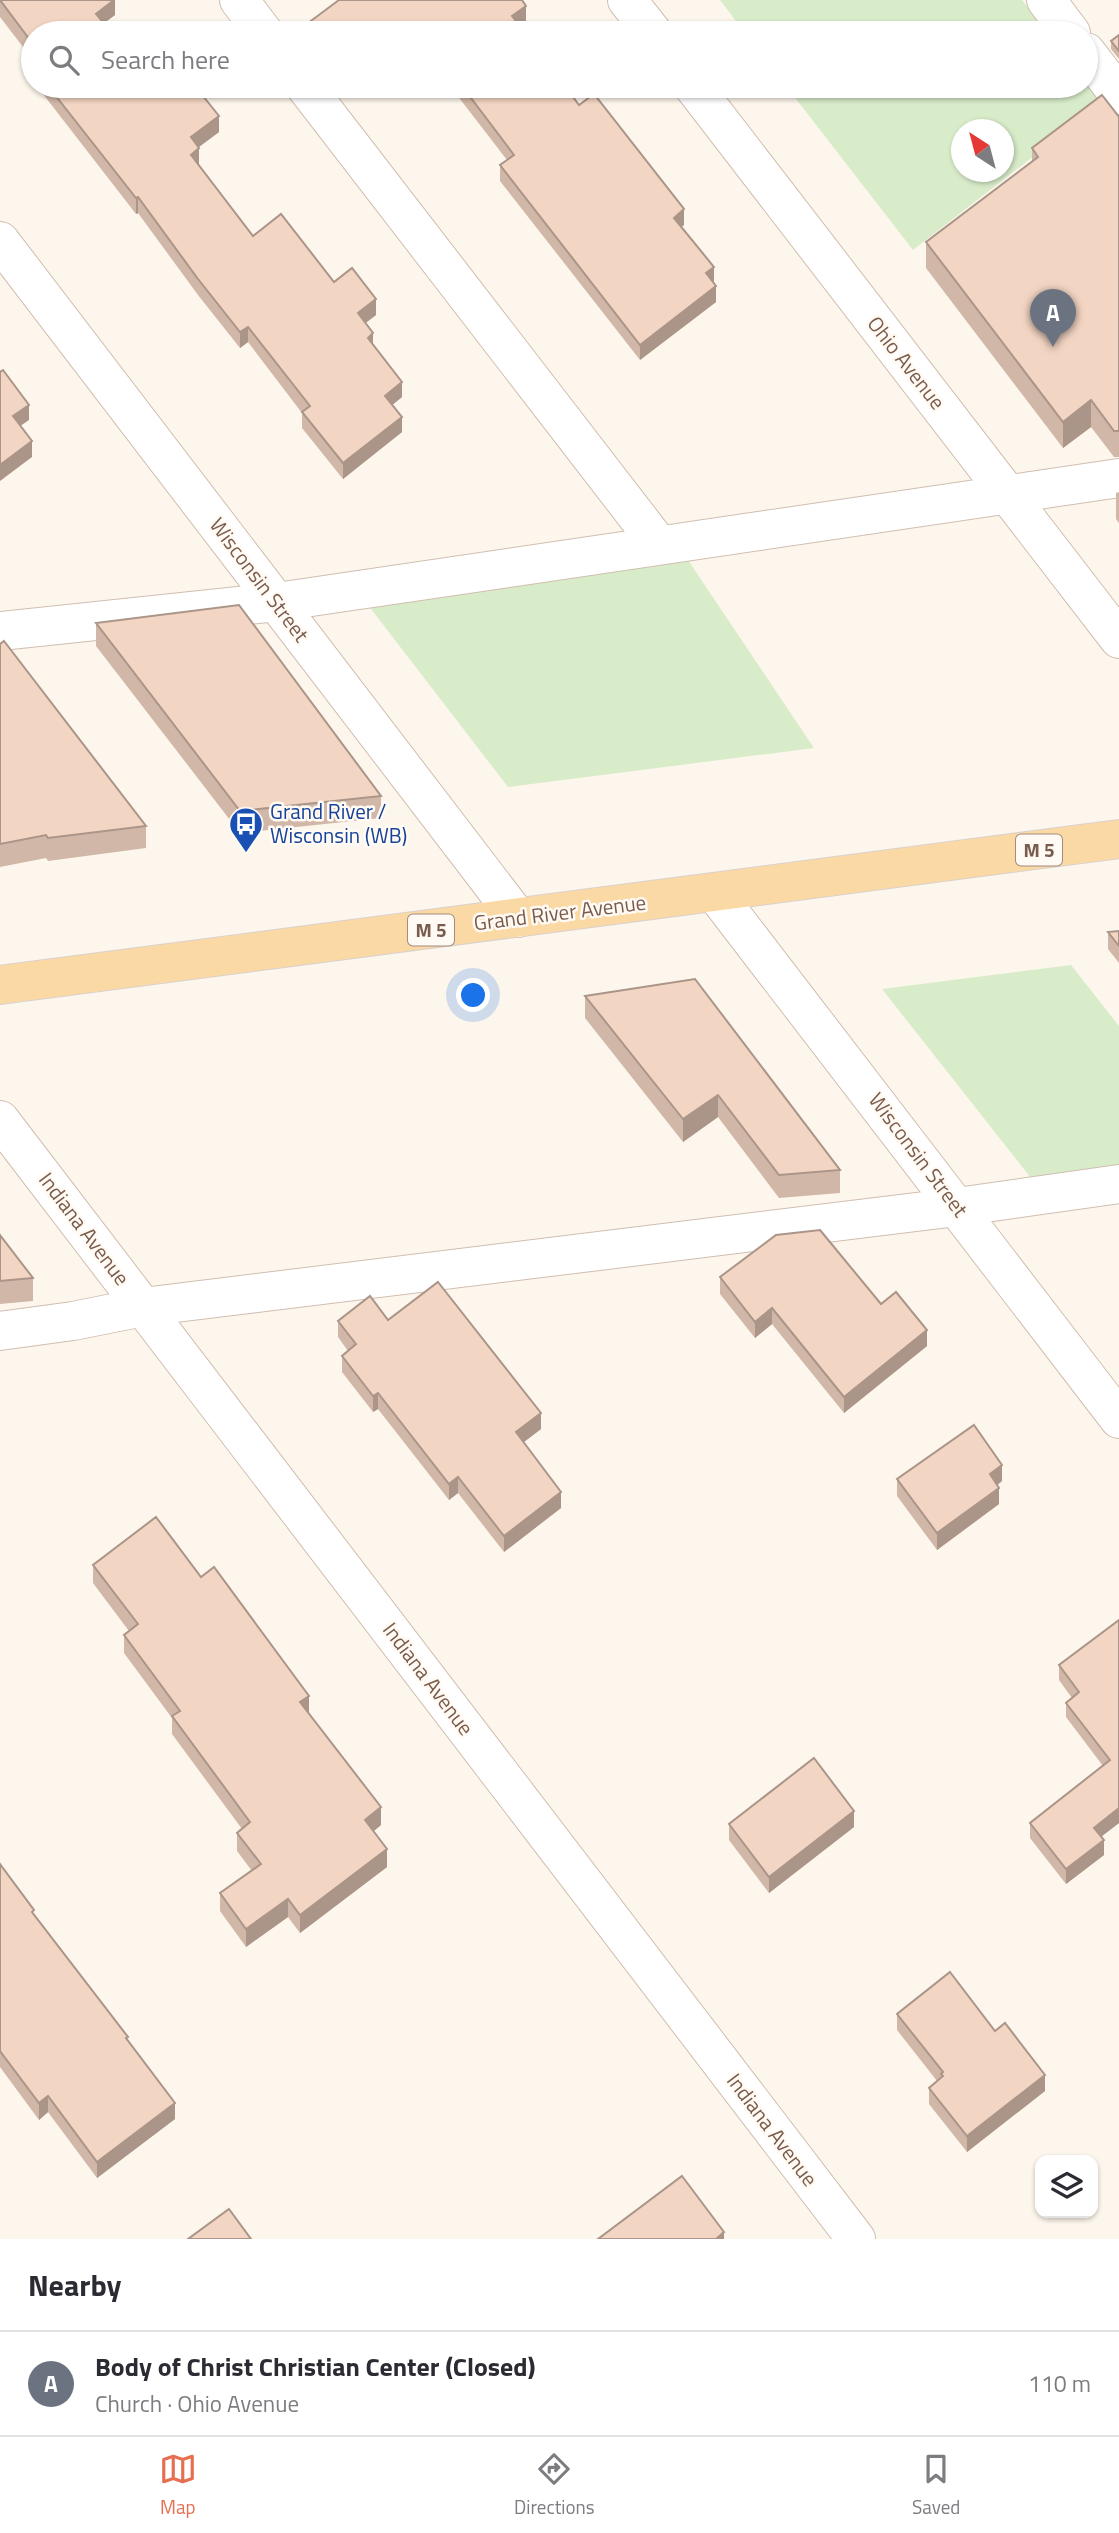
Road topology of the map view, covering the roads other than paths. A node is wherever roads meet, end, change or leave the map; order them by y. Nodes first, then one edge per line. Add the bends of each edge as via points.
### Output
1 (239, 0) edge
2 (627, 0) edge
3 (1046, 0) edge
4 (255, 21) edge
5 (644, 21) edge
6 (1062, 21) edge
7 (1098, 68) edge
8 (1119, 95) edge
9 (314, 98) edge
10 (702, 98) edge
11 (0, 241) edge
12 (1119, 478) edge
13 (1006, 493) junction
14 (659, 545) junction
15 (277, 603) junction
16 (0, 631) edge
17 (1119, 639) edge
18 (1119, 839) edge
19 (715, 893) junction
20 (518, 918) junction
21 (0, 985) edge
22 (0, 1120) edge
23 (1119, 1184) edge
24 (957, 1207) junction
25 (143, 1307) junction
26 (0, 1331) edge
27 (1119, 1419) edge
28 (856, 2239) edge

1 - 4 street
2 - 5 street
3 - 6 street
7 - 8 street
9 - 14 street
10 - 13 street, Ohio Avenue
11 - 15 street, Wisconsin Street
12 - 13 street
13 - 14 street
13 - 17 street, Ohio Avenue
14 - 15 street
15 - 16 street
15 - 20 street, Wisconsin Street
18 - 19 main road, Grand River Avenue / M 5
19 - 20 main road, Grand River Avenue / M 5
19 - 24 street, Wisconsin Street
20 - 21 main road, Grand River Avenue / M 5
22 - 25 street, Indiana Avenue
23 - 24 street
24 - 25 street
24 - 27 street, Wisconsin Street
25 - 26 street
25 - 28 street, Indiana Avenue

